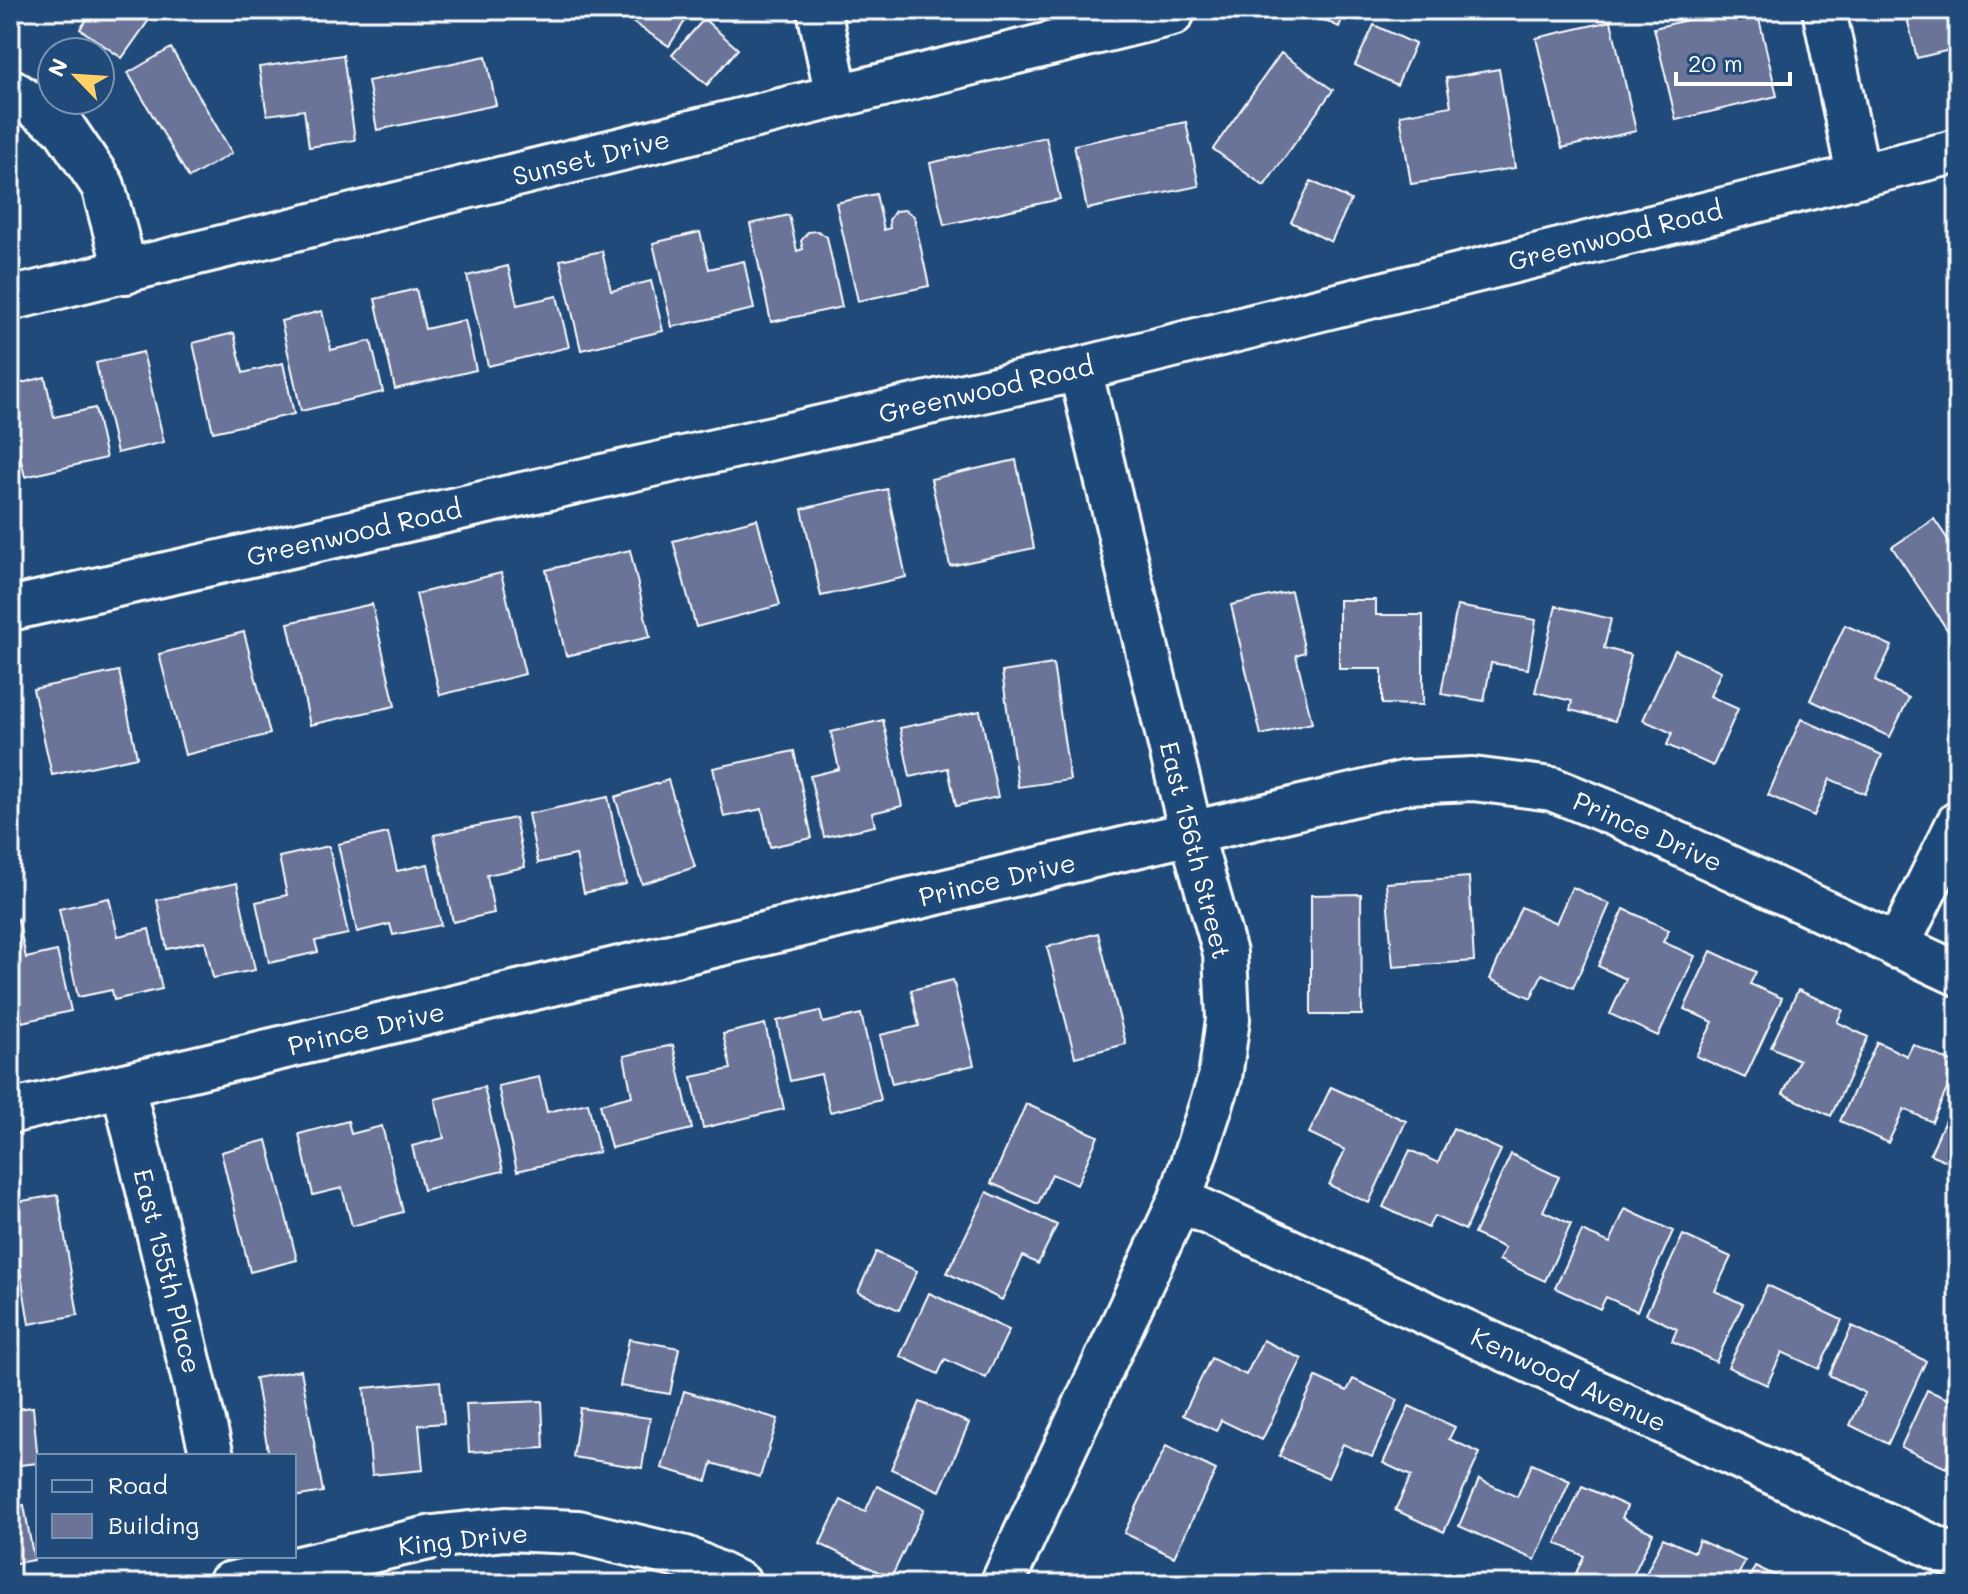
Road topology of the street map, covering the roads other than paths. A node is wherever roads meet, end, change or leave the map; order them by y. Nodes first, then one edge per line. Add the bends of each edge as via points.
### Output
1 (819, 10) edge
2 (1824, 10) edge
3 (1173, 12) edge
4 (10, 90) edge
5 (837, 96) junction
6 (1958, 151) edge
7 (1858, 174) junction
8 (126, 272) junction
9 (10, 299) edge
10 (1080, 369) junction
11 (10, 609) edge
12 (1958, 823) edge
13 (1191, 833) junction
14 (1897, 947) junction
15 (1958, 974) edge
16 (123, 1086) junction
17 (10, 1112) edge
18 (1180, 1200) junction
19 (212, 1454) edge
20 (1958, 1558) edge
21 (236, 1573) edge
22 (740, 1584) edge
23 (1002, 1584) edge

1 - 5 street
2 - 7 street
3 - 5 street, Sunset Drive
4 - 8 street via 62,125 103,186
5 - 8 street, Sunset Drive
6 - 7 street, Greenwood Road
7 - 10 street, Greenwood Road
8 - 9 street, Sunset Drive
10 - 11 street, Greenwood Road
10 - 13 street, East 156th Street
12 - 14 street
13 - 14 street, Prince Drive via 1407,782 1473,779 1552,789
13 - 16 street, Prince Drive
13 - 18 street, East 156th Street via 1225,953 1228,1019 1220,1078
14 - 15 street, Prince Drive
16 - 17 street, Prince Drive
16 - 19 street, East 155th Place
18 - 20 street, Kenwood Avenue
18 - 23 street, East 156th Street
21 - 22 street, King Drive via 505,1529 578,1532 686,1558

